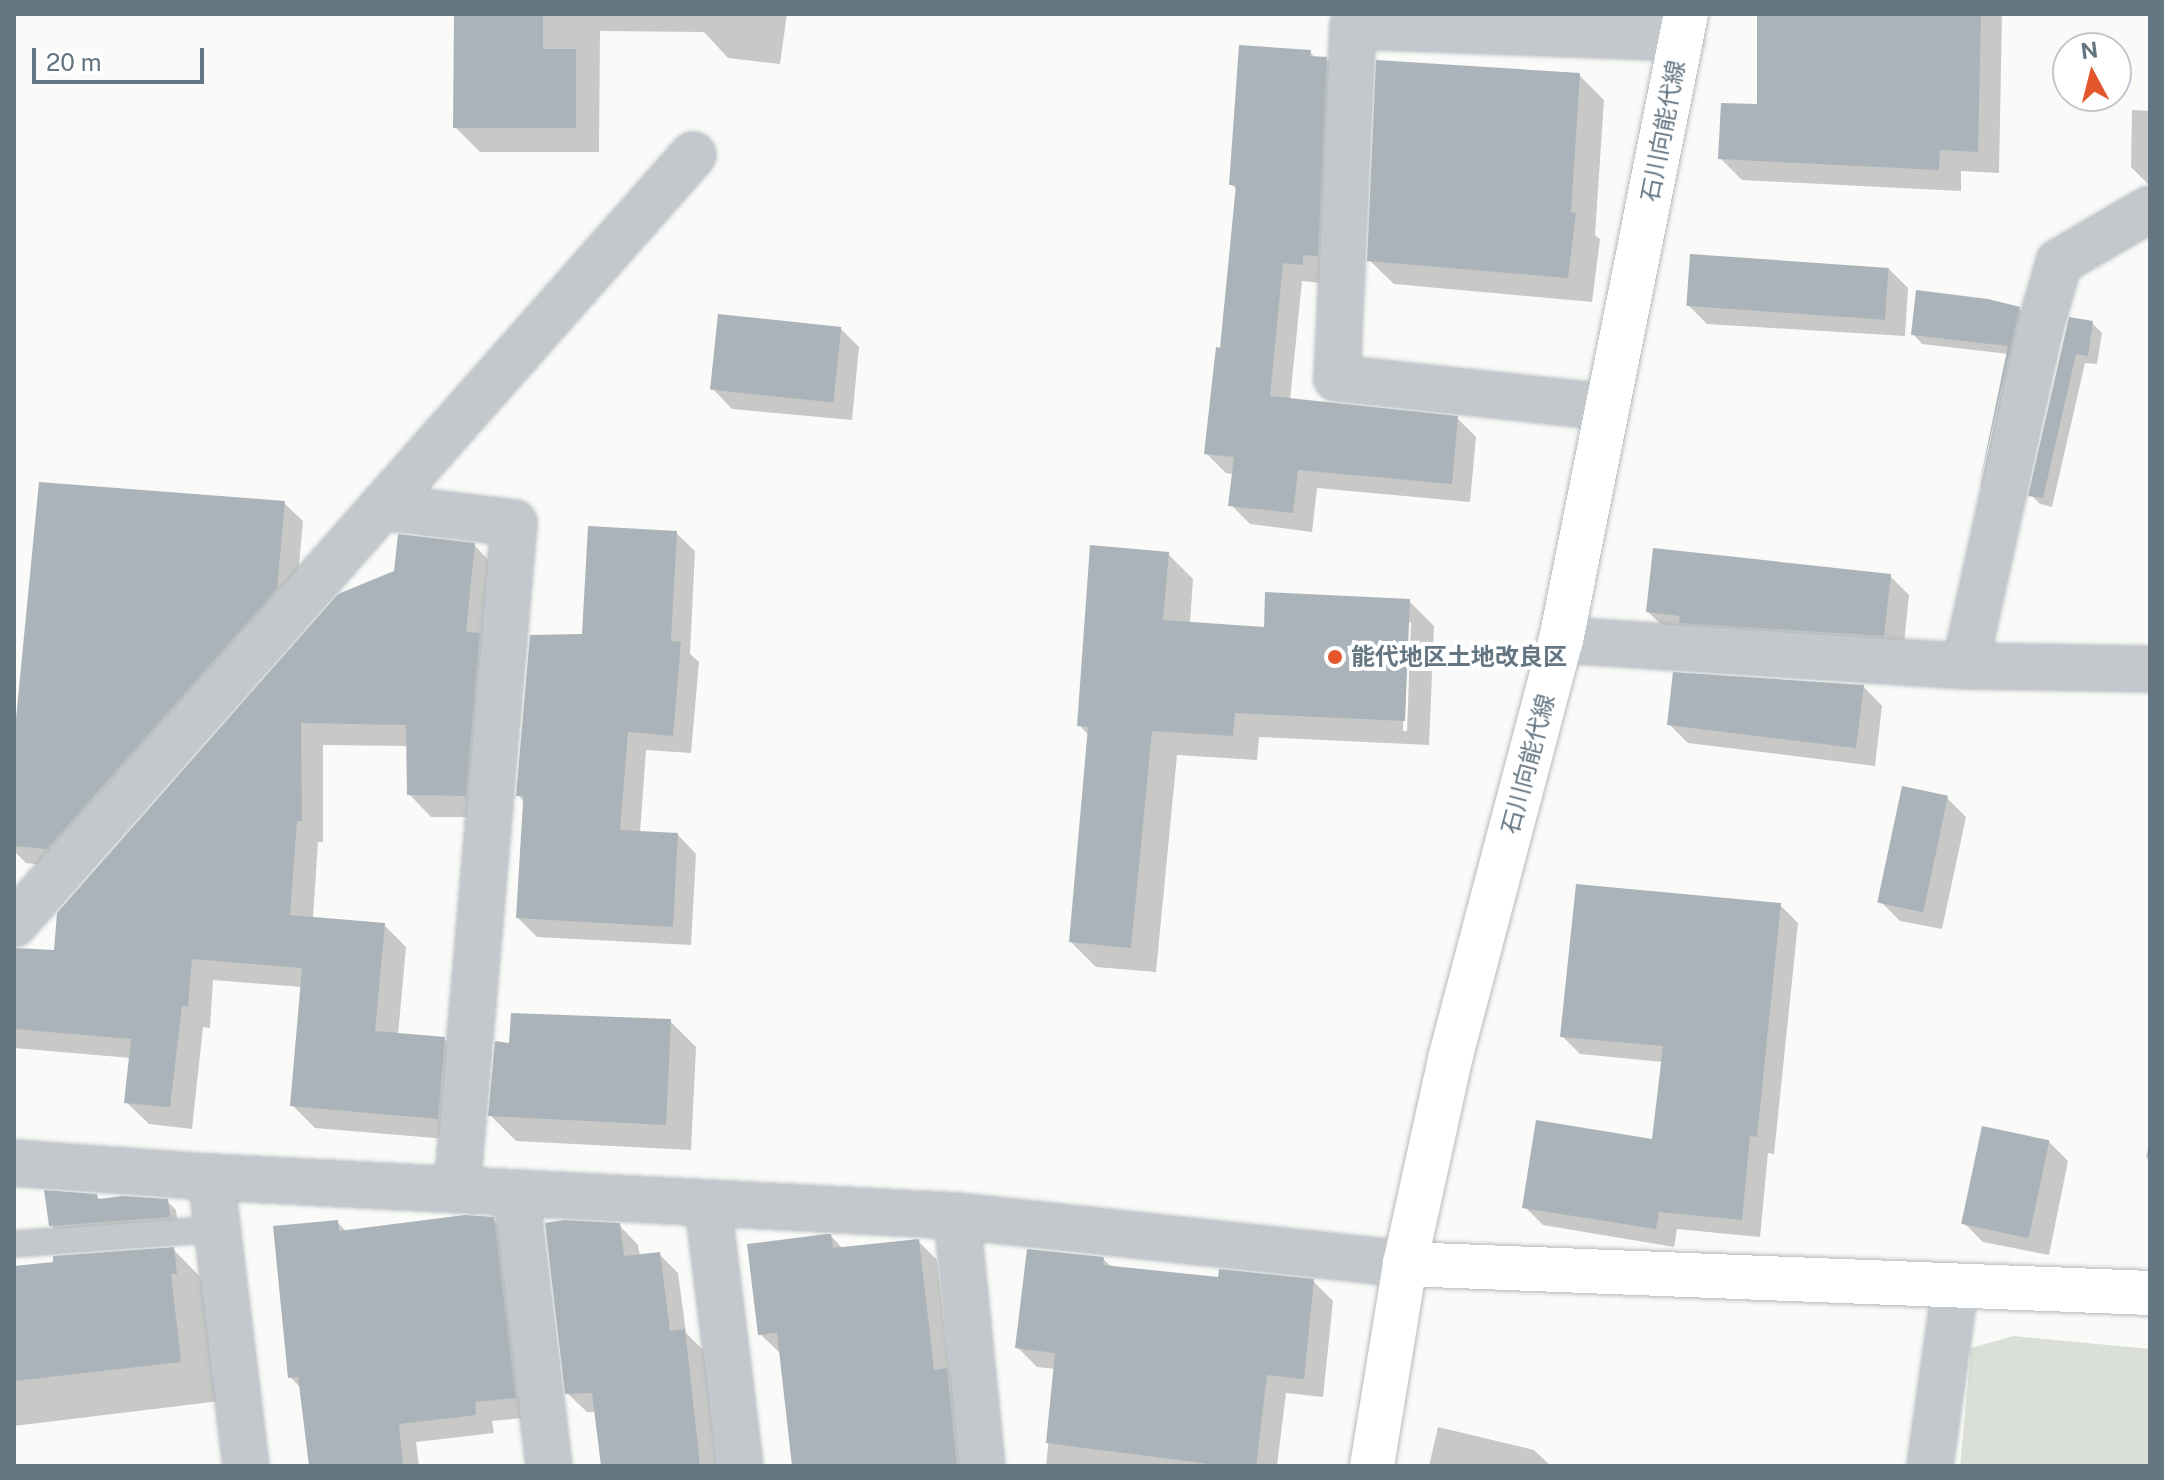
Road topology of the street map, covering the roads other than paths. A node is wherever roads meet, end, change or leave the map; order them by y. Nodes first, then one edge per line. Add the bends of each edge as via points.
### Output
1 (1684, 26) edge
2 (693, 155) dead end
3 (2150, 209) edge
4 (1607, 407) junction
5 (382, 507) junction
6 (1561, 640) junction
7 (1965, 666) junction
8 (2150, 669) edge
9 (14, 924) edge
10 (14, 1163) edge
11 (211, 1177) junction
12 (457, 1189) junction
13 (516, 1193) junction
14 (708, 1205) junction
15 (957, 1216) junction
16 (218, 1229) junction
17 (14, 1244) edge
18 (1405, 1264) junction
19 (1955, 1288) junction
20 (2150, 1293) edge
21 (246, 1466) edge
22 (549, 1466) edge
23 (740, 1466) edge
24 (982, 1466) edge
25 (1372, 1466) edge
26 (1930, 1466) edge

1 - 4 main road, 石川向能代線
1 - 4 street via 1353,26 1337,378
2 - 5 street
3 - 7 street via 2059,262
4 - 6 main road, 石川向能代線
5 - 9 street
5 - 12 street via 514,523
6 - 7 street
6 - 18 main road, 石川向能代線 via 1450,1059
7 - 8 street
10 - 11 street
11 - 12 street
11 - 16 street
12 - 13 street
13 - 14 street
13 - 22 street
14 - 15 street
14 - 23 street
15 - 18 street
15 - 24 street
16 - 17 lane
16 - 21 street
18 - 19 main road
18 - 25 main road, 石川向能代線
19 - 20 main road
19 - 26 street

